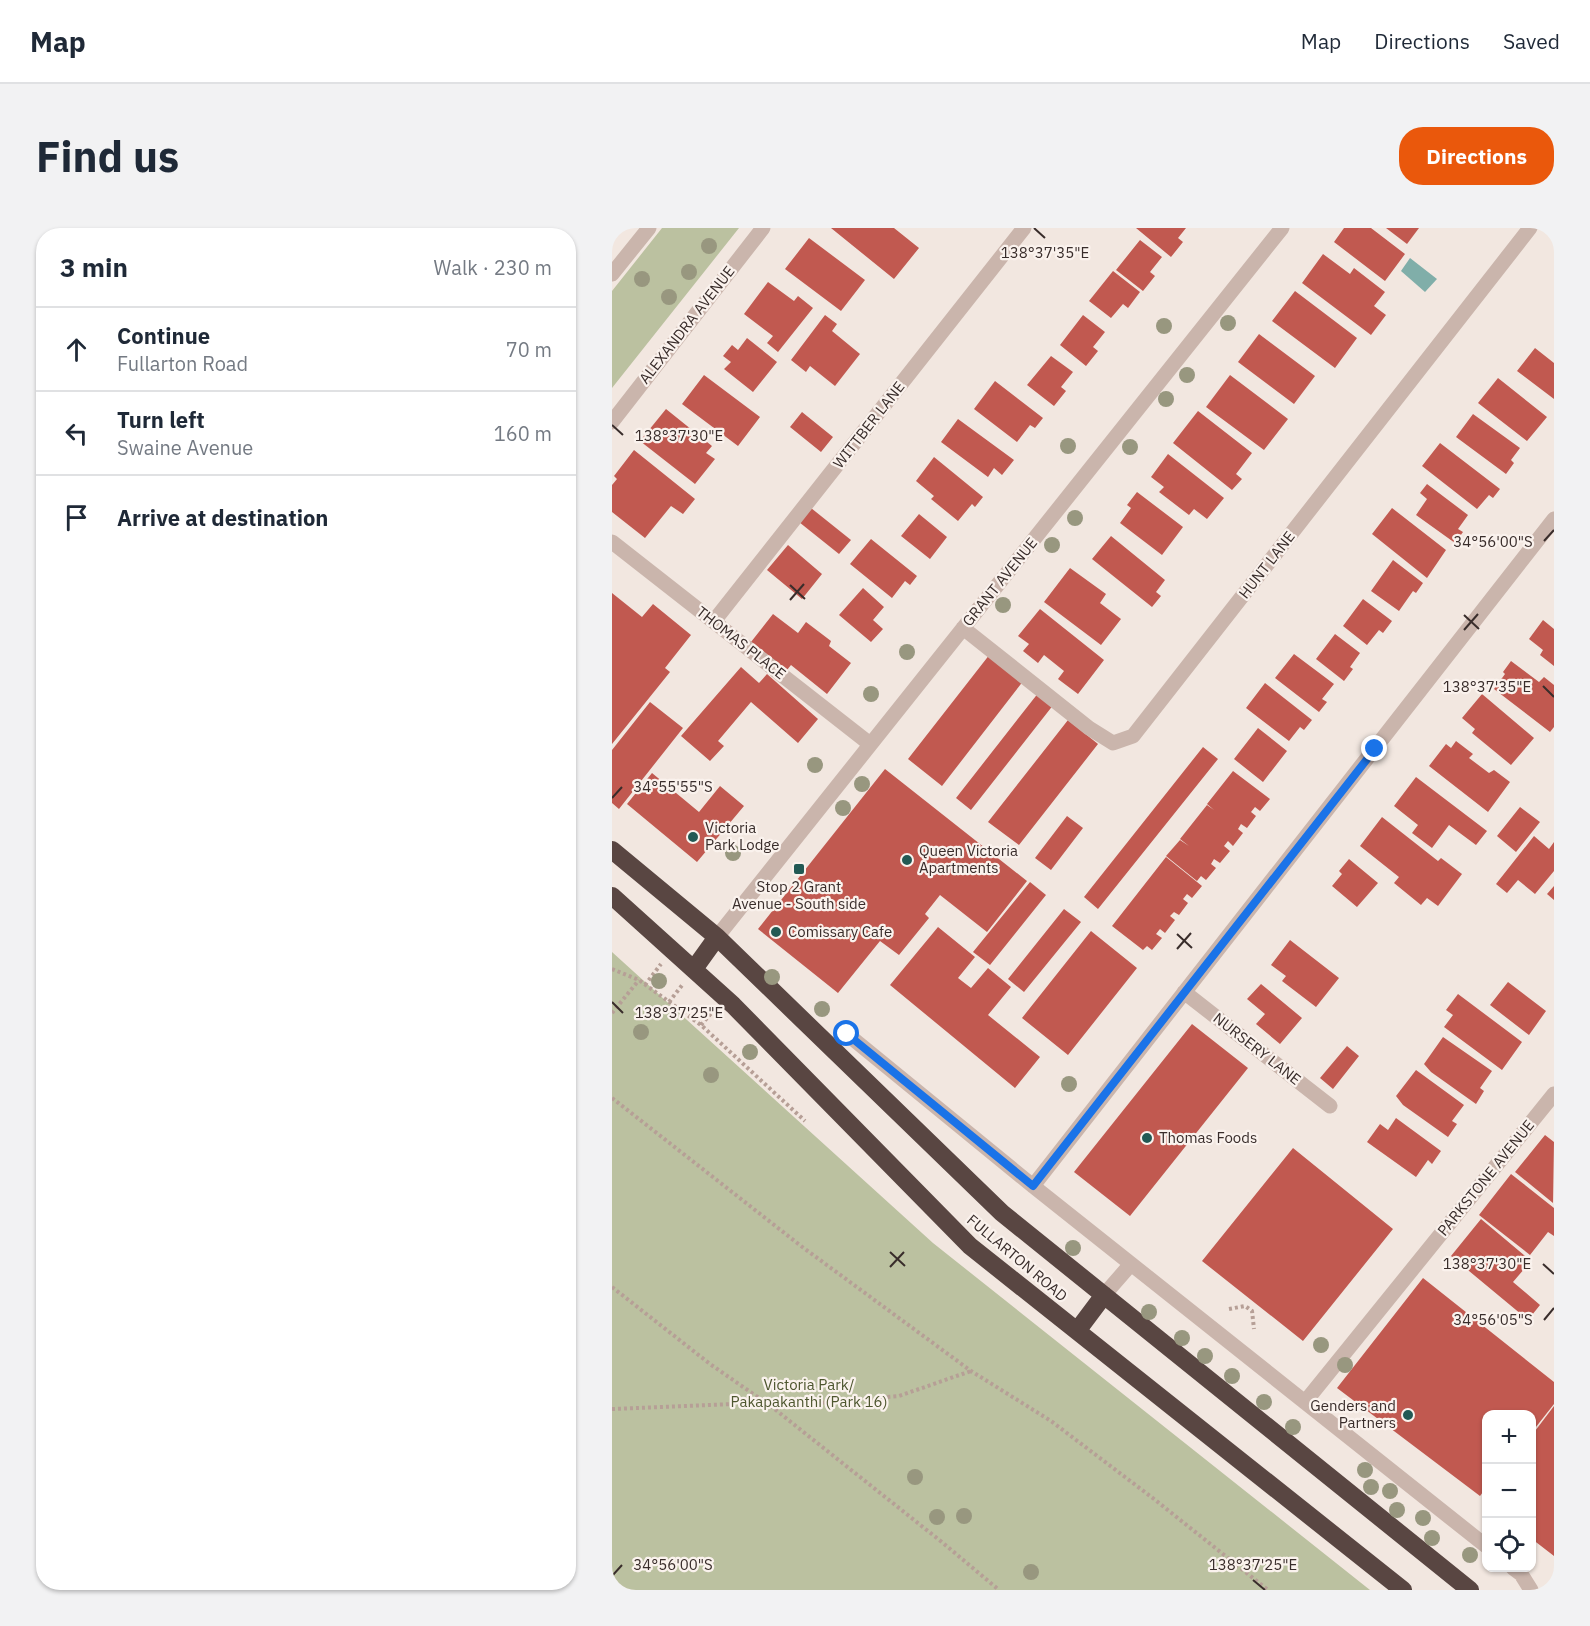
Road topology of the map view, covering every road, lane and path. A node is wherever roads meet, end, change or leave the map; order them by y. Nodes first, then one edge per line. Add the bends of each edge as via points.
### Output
1 (649, 228) edge
2 (762, 228) edge
3 (1024, 228) edge
4 (1282, 228) edge
5 (1530, 228) edge
6 (612, 274) edge
7 (612, 422) edge
8 (1554, 519) edge
9 (612, 542) edge
10 (714, 621) junction
11 (963, 628) junction
12 (870, 744) junction
13 (612, 850) edge
14 (612, 896) edge
15 (717, 937) junction
16 (662, 962) dead end
17 (612, 969) edge
18 (694, 969) junction
19 (639, 980) junction
20 (645, 985) junction
21 (1184, 992) junction
22 (714, 1010) dead end
23 (612, 1013) edge
24 (701, 1024) junction
25 (847, 1034) dead end
26 (1554, 1094) edge
27 (612, 1098) edge
28 (1330, 1106) dead end
29 (806, 1121) dead end
30 (1033, 1186) junction
31 (1131, 1264) junction
32 (612, 1287) edge
33 (1104, 1295) junction
34 (1229, 1309) dead end
35 (1254, 1329) dead end
36 (1077, 1330) junction
37 (971, 1371) junction
38 (1305, 1402) junction
39 (772, 1407) junction
40 (612, 1409) edge
41 (1482, 1543) edge
42 (1518, 1572) edge
43 (999, 1590) edge
44 (1268, 1590) edge
45 (1403, 1590) edge
46 (1470, 1590) edge
47 (1531, 1590) edge

1 - 6 street
2 - 7 street, ALEXANDRA AVENUE
3 - 10 street, WITTBER LANE
4 - 11 street, GRANT AVENUE
5 - 11 street, HUNT LANE via 1133,736 1113,743 1089,728
8 - 21 street
9 - 10 street, THOMAS PLACE
10 - 12 street, THOMAS PLACE
11 - 12 street, GRANT AVENUE
12 - 15 street, GRANT AVENUE
13 - 15 highway, FULLARTON ROAD
14 - 18 highway, FULLARTON ROAD
15 - 18 highway
15 - 33 highway, FULLARTON ROAD via 1002,1214
16 - 20 path
17 - 19 path
18 - 36 highway, FULLARTON ROAD via 970,1246
19 - 20 path
19 - 23 path
20 - 24 path
21 - 28 street, NURSERY LANE
21 - 30 street
22 - 24 path
24 - 29 path
25 - 30 street
26 - 38 street, PARKSTONE AVENUE
27 - 37 path via 801,1246
30 - 31 street
31 - 33 street
31 - 38 street
32 - 39 path
33 - 36 highway
33 - 46 highway, FULLARTON ROAD
34 - 35 path via 1245,1305 1252,1311
36 - 45 highway, FULLARTON ROAD
37 - 39 path via 898,1396
37 - 44 path via 1051,1421
38 - 41 street
39 - 40 path via 735,1404
39 - 43 path
42 - 47 street

